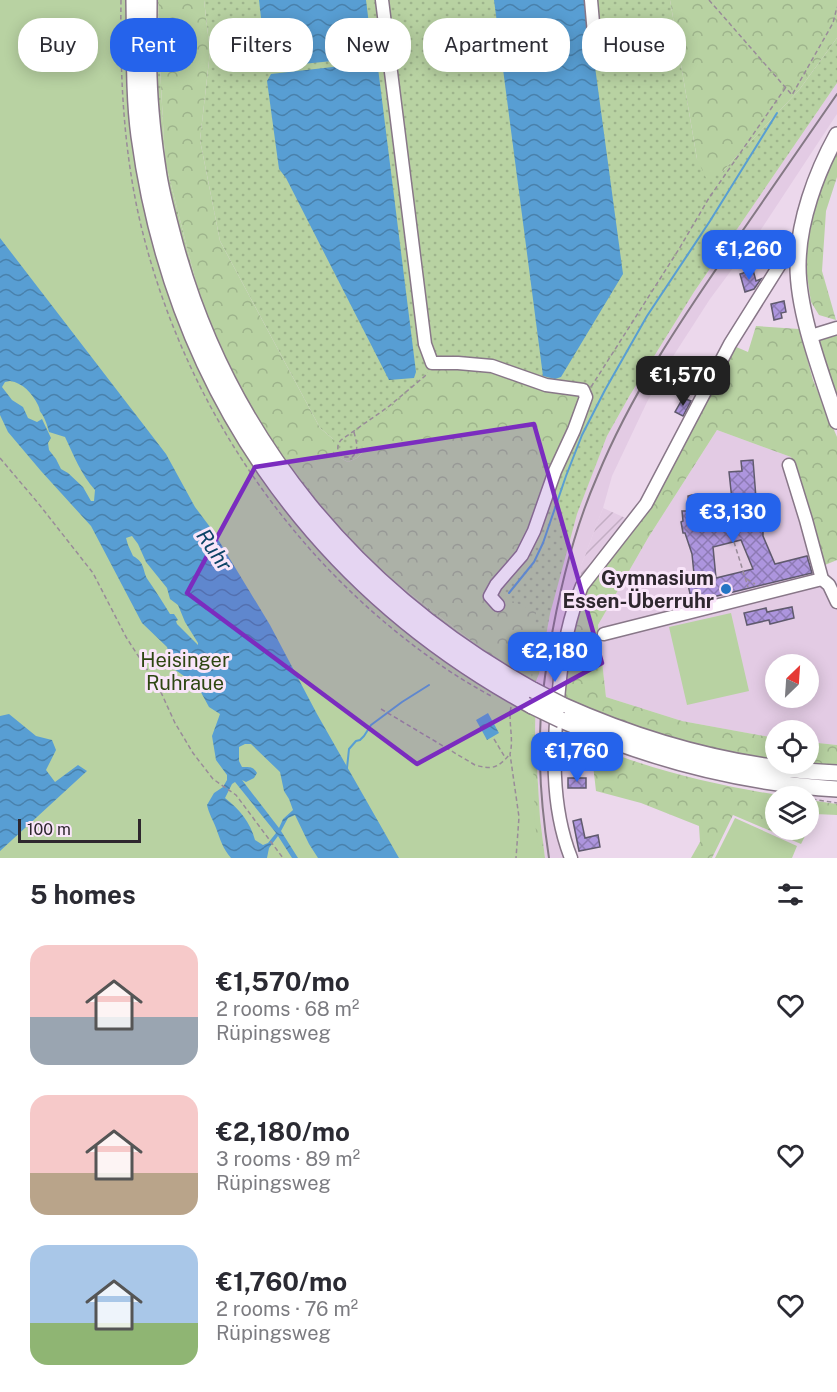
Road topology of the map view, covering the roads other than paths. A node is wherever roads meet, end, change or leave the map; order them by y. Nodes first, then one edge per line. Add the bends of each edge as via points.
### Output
1 (134, 0) edge
2 (149, 0) edge
3 (382, 0) edge
4 (591, 0) edge
5 (593, 18) edge
6 (837, 135) edge
7 (799, 246) junction
8 (837, 328) edge
9 (811, 336) junction
10 (837, 421) edge
11 (789, 465) dead end
12 (822, 579) junction
13 (837, 602) edge
14 (498, 604) dead end
15 (604, 634) dead end
16 (533, 698) junction
17 (562, 713) junction
18 (837, 773) edge
19 (837, 789) edge
20 (571, 858) edge

1 - 16 main road via 139,134 155,222 180,305 225,404 297,513 354,576 436,646 477,674
2 - 16 main road via 153,132 168,218 195,308 236,396 259,435 332,533 400,599
3 - 14 street via 424,344 432,363 492,366 546,385 583,390 586,397 534,531 522,555 490,596
4 - 5 street
6 - 7 main road via 810,200
7 - 9 main road via 801,300
7 - 20 street via 789,250 730,345 646,504 576,599 561,661 554,767 561,824
8 - 9 street
9 - 10 main road
11 - 12 street
12 - 13 street
12 - 15 street via 754,591
16 - 17 main road, bridge
17 - 18 main road via 707,755 792,770
17 - 19 main road via 615,743 705,770 802,787

